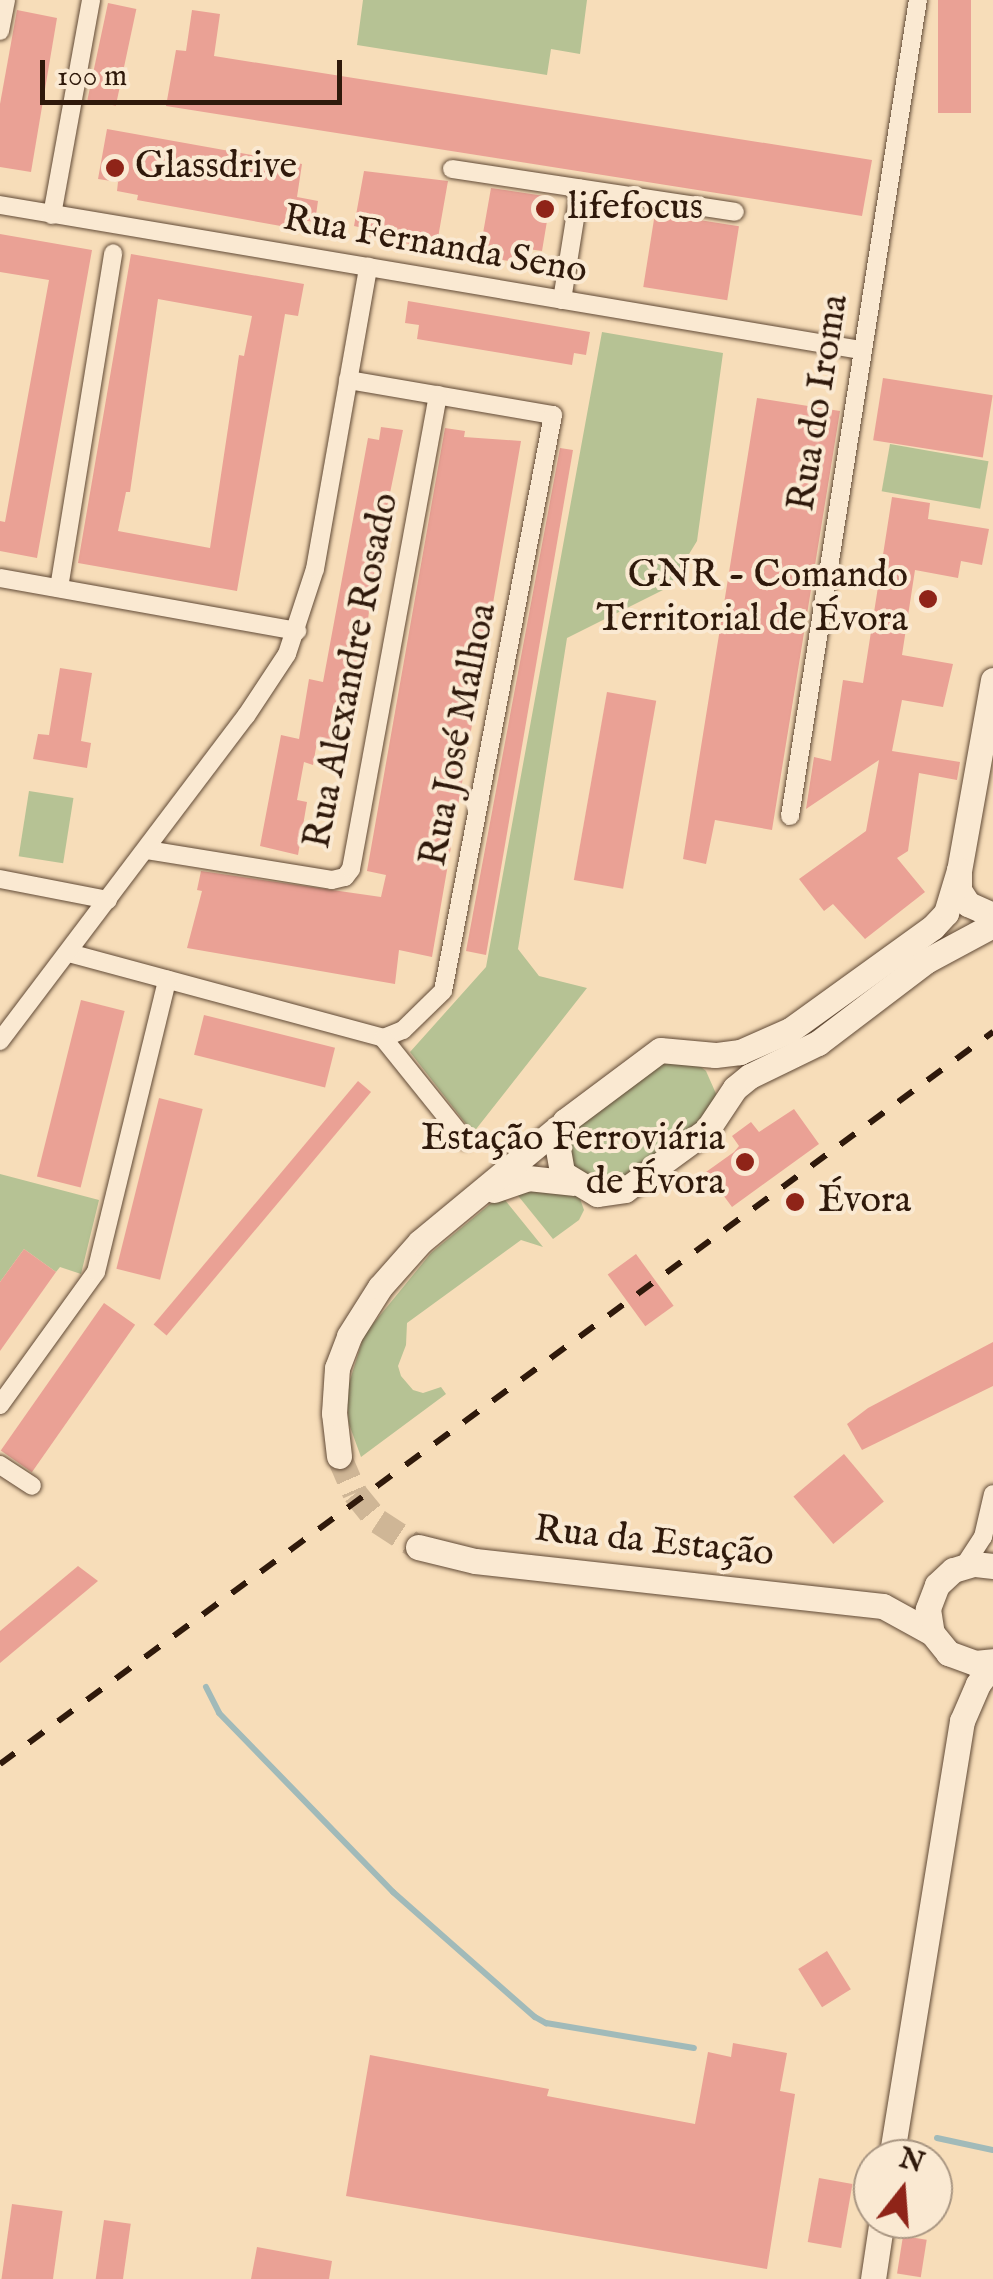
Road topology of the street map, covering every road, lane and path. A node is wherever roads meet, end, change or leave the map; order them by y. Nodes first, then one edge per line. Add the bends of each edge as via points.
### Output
1 (6, 0) edge
2 (91, 0) edge
3 (918, 0) edge
4 (0, 32) edge
5 (452, 169) dead end
6 (580, 188) junction
7 (0, 206) edge
8 (735, 212) dead end
9 (52, 215) junction
10 (113, 252) dead end
11 (368, 267) junction
12 (562, 300) junction
13 (860, 350) junction
14 (348, 380) junction
15 (438, 396) junction
16 (0, 578) edge
17 (59, 588) junction
18 (298, 631) junction
19 (993, 680) edge
20 (790, 816) dead end
21 (147, 850) junction
22 (959, 870) junction
23 (0, 879) edge
24 (108, 900) junction
25 (993, 915) edge
26 (993, 925) edge
27 (70, 954) junction
28 (167, 980) junction
29 (384, 1038) junction
30 (0, 1040) edge
31 (686, 1050) junction
32 (714, 1121) junction
33 (558, 1128) junction
34 (465, 1140) dead end
35 (573, 1182) junction
36 (472, 1202) junction
37 (0, 1405) edge
38 (339, 1456) tunnel mouth
39 (0, 1465) edge
40 (32, 1486) dead end
41 (993, 1494) edge
42 (991, 1528) edge
43 (418, 1547) tunnel mouth
44 (964, 1566) junction
45 (993, 1566) edge
46 (937, 1585) junction
47 (882, 1606) junction
48 (932, 1633) junction
49 (948, 1654) junction
50 (993, 1663) edge
51 (962, 1721) junction
52 (894, 2139) edge
53 (879, 2239) edge
54 (873, 2279) edge

1 - 4 street
2 - 9 street
3 - 13 street, Rua do Iroma
5 - 6 street
6 - 8 street
6 - 12 street
7 - 9 street, Rua Fernanda Seno
9 - 11 street, Rua Fernanda Seno
10 - 17 street
11 - 12 street, Rua Fernanda Seno
11 - 14 street
12 - 13 street, Rua Fernanda Seno
13 - 20 street, Rua do Iroma
14 - 15 street
14 - 18 street
15 - 21 street, Rua Alexandre Rosado via 352,869 332,880
15 - 29 street, Rua José Malhoa via 553,415 442,991 403,1030
16 - 17 street
17 - 18 street
18 - 21 street via 272,680
19 - 22 street
21 - 24 street
22 - 25 street via 968,904
22 - 31 street via 946,913 933,927 828,1006 740,1052
23 - 24 street
24 - 27 street
26 - 32 street via 926,961 818,1043 750,1076
27 - 28 street
27 - 30 street
28 - 29 street
28 - 37 street via 96,1272
29 - 34 street
31 - 32 street via 722,1084
31 - 33 street via 660,1050
32 - 35 street via 624,1190 597,1194
33 - 35 street via 559,1167
33 - 36 street
35 - 36 street via 514,1181
36 - 38 street via 380,1286 348,1336 334,1392
39 - 40 street
41 - 42 street
42 - 44 street
43 - 47 street, Rua da Estação via 475,1562
44 - 45 street
44 - 46 street, Rua da Estação
46 - 47 street, Rua da Estação
46 - 48 street via 928,1609
47 - 48 street, Rua da Estação
48 - 49 street
49 - 50 street
49 - 51 street
50 - 51 street
51 - 52 street
53 - 54 street

